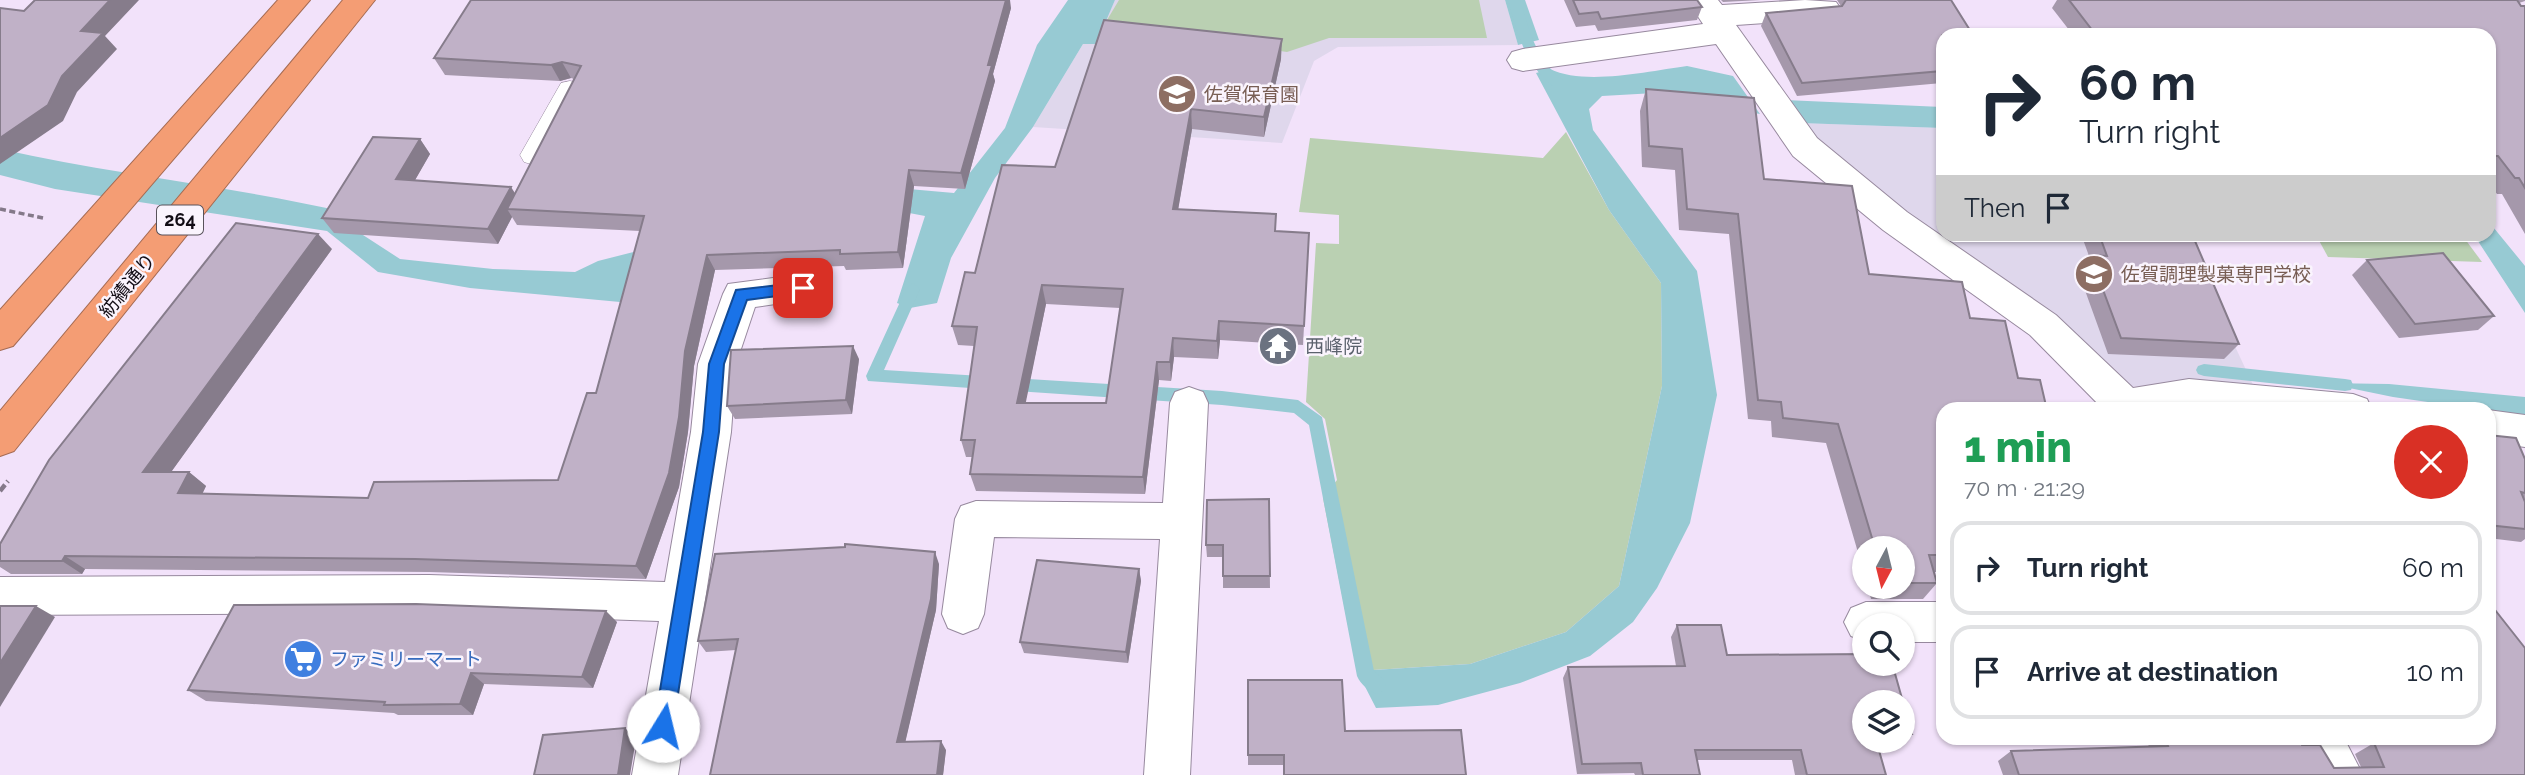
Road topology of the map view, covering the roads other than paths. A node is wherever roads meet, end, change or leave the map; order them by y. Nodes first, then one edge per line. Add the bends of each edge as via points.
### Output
1 (295, 0) edge
2 (360, 0) edge
3 (1825, 9) edge
4 (1714, 16) edge
5 (1538, 57) dead end
6 (570, 90) edge
7 (534, 155) edge
8 (803, 288) dead end
9 (0, 335) edge
10 (1189, 402) dead end
11 (2124, 402) edge
12 (2154, 402) edge
13 (2266, 402) edge
14 (2496, 427) edge
15 (2525, 431) edge
16 (0, 439) edge
17 (1182, 522) junction
18 (0, 596) edge
19 (684, 602) junction
20 (963, 614) dead end
21 (1915, 622) edge
22 (1936, 622) edge
23 (2323, 745) edge
24 (655, 775) edge
25 (1167, 775) edge
26 (2340, 775) edge

1 - 9 highway
2 - 16 highway, 紡績通り / 264
3 - 4 street
4 - 5 street
4 - 11 street via 1805,147 1895,221 2043,324
6 - 7 lane
8 - 19 street via 741,294 716,364 711,432
10 - 17 street
12 - 13 street via 2189,395
14 - 15 street
17 - 20 street via 976,519
17 - 25 street
18 - 19 street via 429,594
19 - 24 street
21 - 22 street
23 - 26 street

